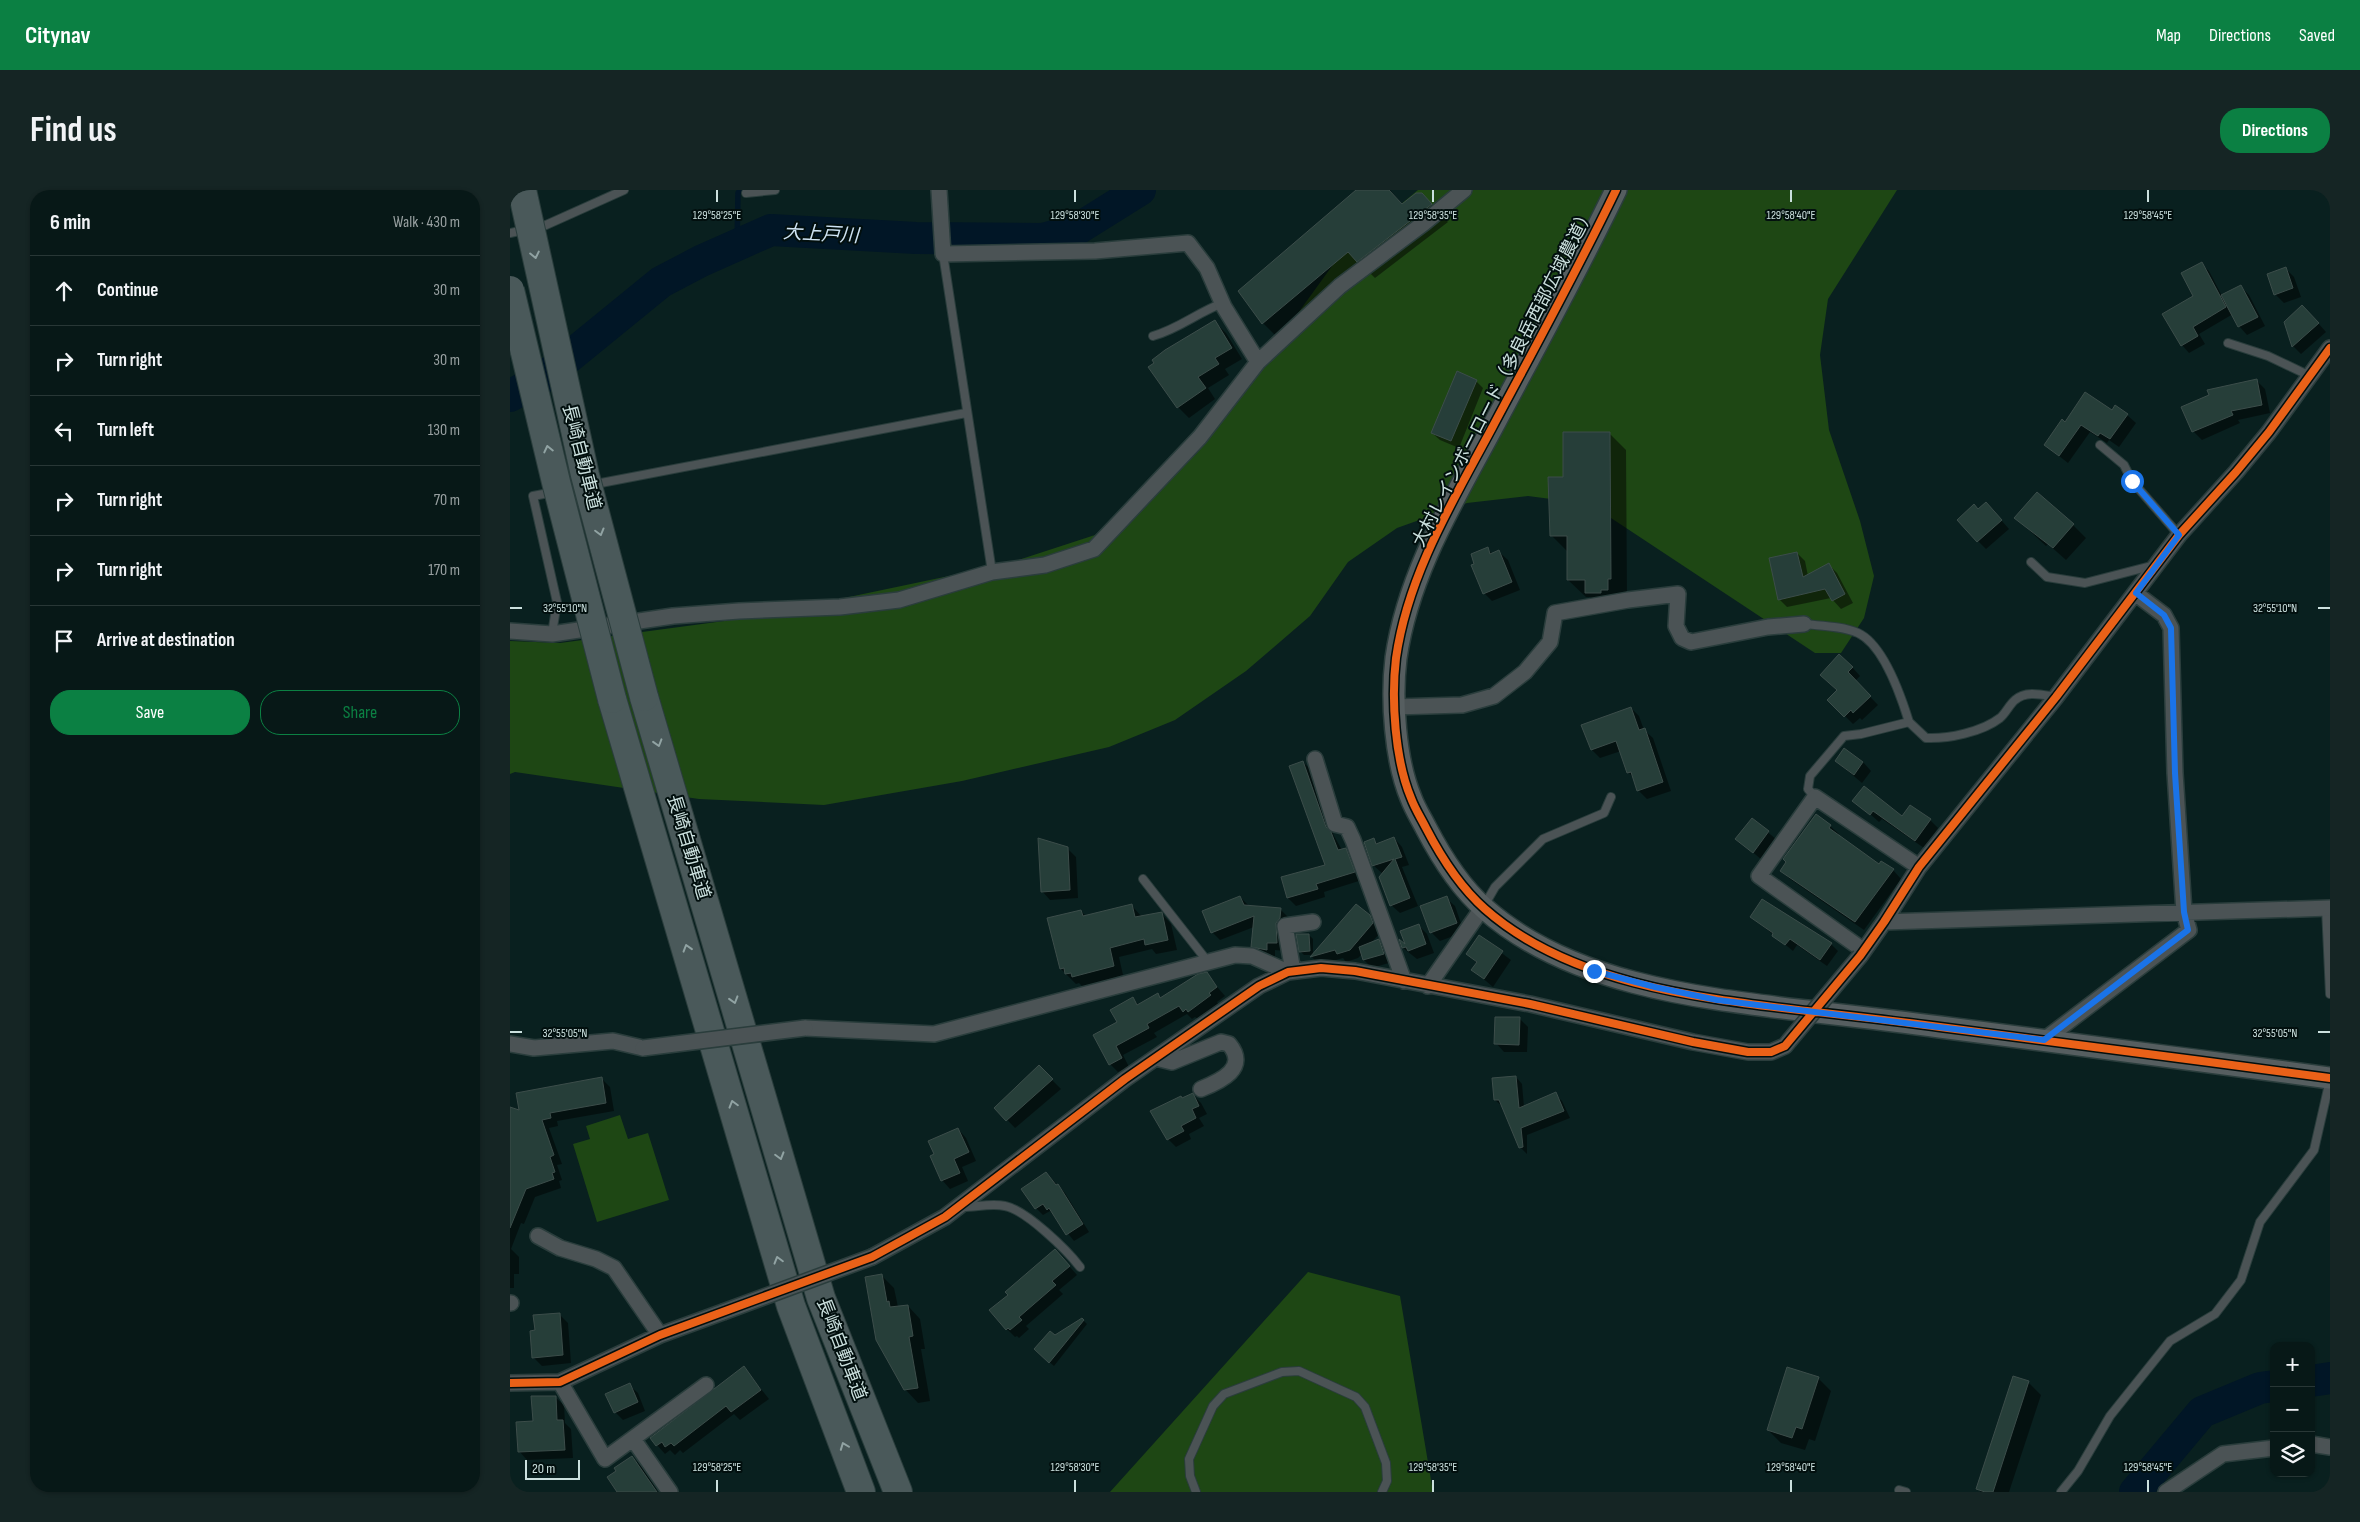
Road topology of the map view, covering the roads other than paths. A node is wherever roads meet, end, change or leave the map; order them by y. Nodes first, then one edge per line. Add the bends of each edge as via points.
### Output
1 (522, 190) edge
2 (624, 190) edge
3 (775, 190) edge
4 (939, 190) edge
5 (1464, 190) edge
6 (1616, 190) edge
7 (746, 194) dead end
8 (510, 233) edge
9 (943, 254) junction
10 (510, 290) edge
11 (1223, 303) junction
12 (1153, 336) dead end
13 (2228, 343) dead end
14 (2327, 355) edge
15 (1258, 362) junction
16 (2308, 375) junction
17 (966, 413) junction
18 (2100, 445) dead end
19 (2179, 535) junction
20 (2031, 562) dead end
21 (2157, 564) junction
22 (992, 572) junction
23 (2136, 593) junction
24 (1804, 624) joint
25 (510, 631) edge
26 (552, 634) junction
27 (2056, 697) junction
28 (1394, 706) junction
29 (1909, 722) junction
30 (1315, 759) dead end
31 (1611, 797) dead end
32 (1814, 797) junction
33 (1919, 867) junction
34 (1143, 879) dead end
35 (1483, 908) junction
36 (2328, 908) edge
37 (2184, 912) junction
38 (1313, 922) dead end
39 (1884, 922) junction
40 (1862, 953) junction
41 (1208, 962) junction
42 (1291, 972) junction
43 (1404, 981) junction
44 (1428, 986) junction
45 (2330, 994) edge
46 (2044, 1040) junction
47 (510, 1044) edge
48 (1156, 1058) junction
49 (2330, 1078) edge
50 (1201, 1089) dead end
51 (959, 1206) junction
52 (538, 1236) dead end
53 (1080, 1267) dead end
54 (660, 1335) junction
55 (560, 1382) junction
56 (510, 1383) edge
57 (706, 1385) dead end
58 (633, 1440) junction
59 (2315, 1445) edge
60 (2330, 1447) edge
61 (2270, 1448) edge
62 (896, 1488) edge
63 (670, 1492) edge
64 (861, 1492) edge
65 (1196, 1492) edge
66 (1382, 1492) edge
67 (2061, 1492) edge
68 (2166, 1492) edge

1 -> 62 highway, 長崎自動車道, bridge via 585,475 644,697 821,1298
2 - 8 lane via 546,225
3 - 7 lane
4 - 9 street
5 - 15 street via 1340,286
6 - 28 street, 大村レインボーロード（多良岳西部広域農道） via 1426,556 1415,583 1396,658
9 - 11 street via 1094,250 1188,243 1207,268
9 - 17 lane
64 -> 10 highway, 長崎自動車道, bridge via 791,1306 612,699
11 - 12 lane via 1171,331
11 - 15 street
13 - 16 lane via 2268,356
14 - 16 street
15 - 22 street via 1200,438 1094,549 1045,565
16 - 19 street via 2258,445
17 - 22 lane
17 - 26 lane via 532,496 557,602
18 - 19 lane via 2124,465 2132,481
19 - 21 street
20 - 21 lane via 2047,577 2085,584
21 - 23 street
22 - 26 street via 899,600 840,607 673,616
23 - 27 street
23 - 37 street via 2164,615 2171,628 2175,773
24 - 28 street via 1768,627 1691,642 1682,638 1676,626 1678,594 1555,613 1550,642 1525,672 1494,696 1462,705
24 - 29 lane via 1843,629 1870,641 1885,662
25 - 26 street
27 - 29 lane via 2026,694 2016,699 2000,718 1984,726 1933,738 1926,738
27 - 33 street
28 - 35 street, 大村レインボーロード（多良岳西部広域農道） via 1396,741 1409,796 1442,859
29 - 32 lane via 1844,736 1810,776 1808,789
30 - 43 street via 1335,824 1347,827 1353,840
31 - 35 lane via 1604,813 1542,839 1495,887
32 - 33 street
32 - 40 street via 1759,876
33 - 39 street
34 - 41 lane
35 - 44 street
35 - 46 street, 大村レインボーロード（多良岳西部広域農道） via 1544,948 1594,971 1655,987 1717,1000
36 - 37 street
36 - 45 lane
37 - 39 street
37 - 46 street via 2188,930
38 - 42 street via 1285,926
39 - 40 street
40 - 44 street, bridge via 1785,1046 1771,1052 1693,1042 1530,1004
41 - 42 street via 1235,955 1252,956
41 - 47 street, bridge via 934,1034 805,1028 643,1048 613,1041 534,1048
42 - 43 street via 1355,971
42 - 48 street via 1259,986
43 - 44 street
46 - 49 street, 大村レインボーロード（多良岳西部広域農道）
48 - 50 street via 1172,1062 1221,1042 1228,1044 1236,1059 1234,1068 1225,1078
48 - 51 street
49 - 67 lane via 2314,1150 2260,1222 2241,1280 2215,1314 2170,1342 2110,1416 2078,1471
51 - 53 lane via 1008,1206 1048,1233
51 - 54 street, bridge via 872,1257
52 - 54 street via 560,1248 614,1268
54 - 55 street
55 - 56 street
55 - 58 street via 605,1459
57 - 58 street
58 - 63 street
59 - 60 street
61 - 68 street via 2223,1454
65 - 66 lane via 1190,1476 1189,1459 1213,1406 1224,1394 1282,1372 1299,1371 1356,1397 1364,1406 1386,1463 1387,1481

